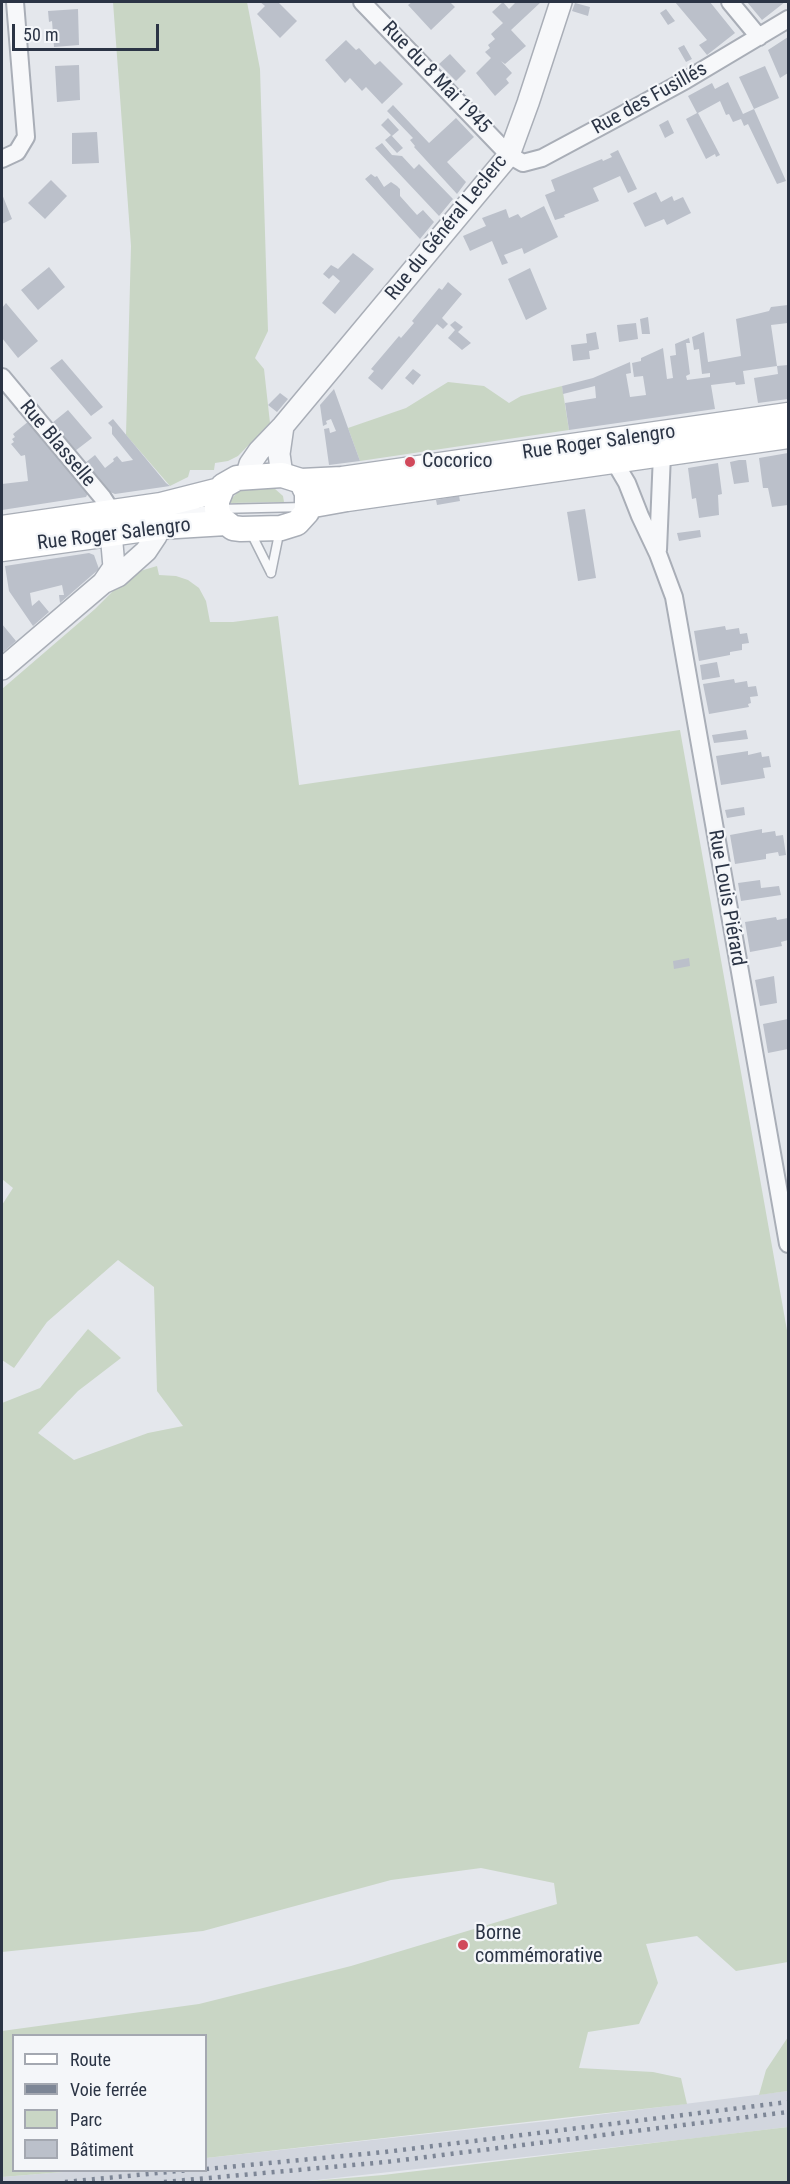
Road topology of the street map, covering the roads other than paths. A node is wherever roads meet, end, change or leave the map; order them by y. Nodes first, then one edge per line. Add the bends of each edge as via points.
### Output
1 (15, 2) edge
2 (362, 2) edge
3 (561, 2) edge
4 (730, 2) edge
5 (789, 19) edge
6 (759, 37) junction
7 (509, 155) junction
8 (2, 159) edge
9 (2, 377) edge
10 (789, 416) edge
11 (284, 426) junction
12 (789, 436) edge
13 (662, 454) junction
14 (614, 461) junction
15 (246, 477) junction
16 (292, 478) junction
17 (308, 506) junction
18 (221, 507) junction
19 (156, 522) junction
20 (109, 523) junction
21 (2, 528) edge
22 (281, 528) junction
23 (249, 529) junction
24 (2, 549) edge
25 (658, 554) junction
26 (103, 583) junction
27 (2, 669) edge
28 (780, 1153) edge
29 (789, 1244) edge

1 - 8 street via 26,137 17,152
2 - 7 street, Rue du 8 Mai 1945
3 - 7 street, Rue du Général Leclerc
4 - 6 street
5 - 6 street, Rue des Fusillés
6 - 7 street, Rue des Fusillés via 542,158 523,163
7 - 11 street, Rue du Général Leclerc
9 - 20 street, Rue Blasselle via 103,498
10 - 16 main road, Rue Roger Salengro via 342,479
11 - 15 street, Rue du Général Leclerc via 259,451
11 - 16 street via 279,454
12 - 13 main road, Rue Roger Salengro
13 - 14 main road, Rue Roger Salengro
13 - 25 street, Rue Louis Piérard
14 - 17 main road, Rue Roger Salengro via 525,469
14 - 25 street, Rue Louis Piérard
15 - 16 main road, Rue Roger Salengro
15 - 18 main road via 229,482
16 - 17 main road via 307,493
17 - 18 lane
17 - 22 main road via 304,518
18 - 19 main road, Rue Roger Salengro
18 - 20 main road, Rue Roger Salengro via 161,505
18 - 23 main road via 233,528
19 - 20 main road, Rue Roger Salengro
19 - 26 street via 156,536 146,551 118,576
20 - 21 main road, Rue Roger Salengro
20 - 24 main road, Rue Roger Salengro
20 - 26 street via 114,567
22 - 23 main road
22 - 23 lane via 271,573
25 - 28 street, Rue Louis Piérard via 674,597
26 - 27 street
28 - 29 street, Rue Louis Piérard

